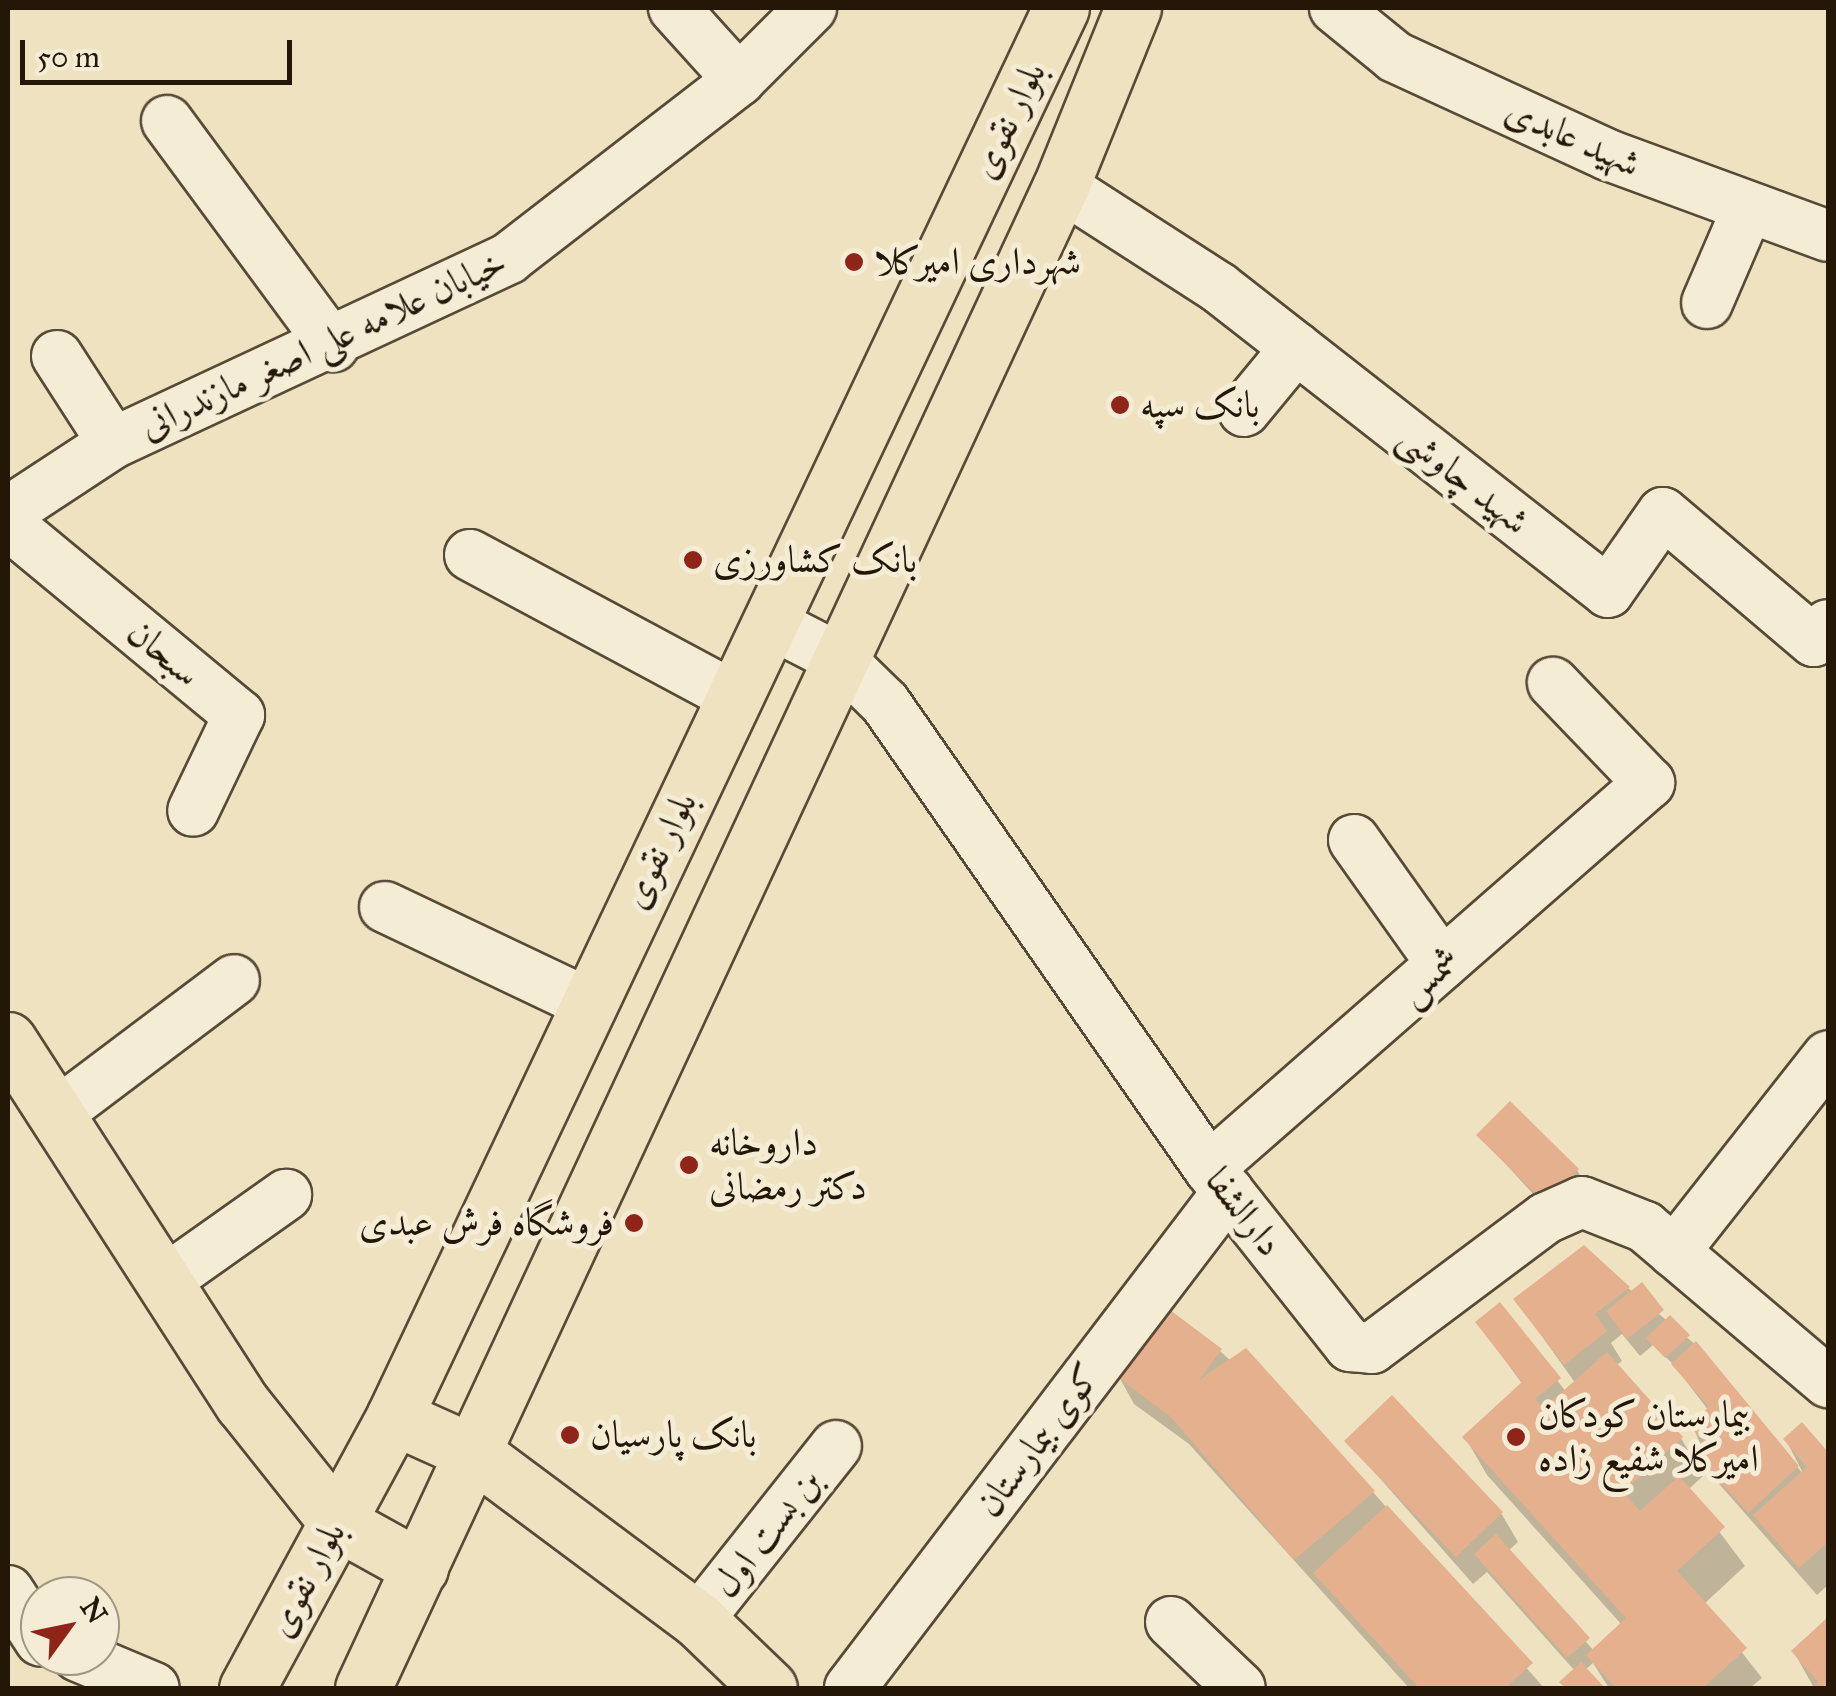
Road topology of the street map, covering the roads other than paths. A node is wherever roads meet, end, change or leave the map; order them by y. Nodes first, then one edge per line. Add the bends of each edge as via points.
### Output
1 (674, 8) edge
2 (811, 8) edge
3 (1061, 8) edge
4 (1133, 8) edge
5 (1335, 8) edge
6 (739, 80) junction
7 (167, 122) dead end
8 (1060, 186) junction
9 (1748, 208) junction
10 (1828, 236) edge
11 (1707, 304) dead end
12 (333, 346) junction
13 (1296, 348) junction
14 (57, 356) dead end
15 (1244, 412) dead end
16 (114, 443) junction
17 (8, 512) edge
18 (8, 524) edge
19 (470, 555) dead end
20 (772, 624) junction
21 (1828, 625) edge
22 (840, 659) junction
23 (1553, 683) dead end
24 (735, 697) junction
25 (193, 810) dead end
26 (1354, 840) dead end
27 (385, 907) dead end
28 (1442, 964) junction
29 (234, 980) dead end
30 (586, 1002) junction
31 (8, 1040) edge
32 (1828, 1056) edge
33 (54, 1115) junction
34 (1218, 1180) junction
35 (286, 1195) dead end
36 (1674, 1252) junction
37 (163, 1282) junction
38 (1828, 1382) edge
39 (394, 1416) junction
40 (836, 1446) dead end
41 (474, 1454) junction
42 (336, 1522) junction
43 (420, 1568) junction
44 (698, 1620) junction
45 (1170, 1622) dead end
46 (120, 1674) edge
47 (154, 1688) edge
48 (247, 1688) edge
49 (363, 1688) edge
50 (768, 1688) edge
51 (850, 1688) edge
52 (1240, 1688) edge

1 - 6 street
2 - 6 street, خیابان علامه علی اصغر مازندرانی
3 - 20 main road, بلوار نقوی
4 - 8 main road, بلوار نقوی
5 - 9 street, شهید عابدی via 1395,57
6 - 12 street, خیابان علامه علی اصغر مازندرانی via 509,258
7 - 12 street
8 - 13 street, شهید چاوشی
8 - 22 main road, بلوار نقوی
9 - 10 street, شهید عابدی
9 - 11 street
12 - 16 street, خیابان علامه علی اصغر مازندرانی
13 - 15 street
13 - 21 street, شهید چاوشی via 1608,592 1662,512 1814,642
14 - 16 street
16 - 17 street, خیابان علامه علی اصغر مازندرانی
18 - 25 street, سبحان via 239,715
19 - 24 street
20 - 22 street, دارالشفا
20 - 24 main road, بلوار نقوی
22 - 34 street, دارالشفا via 885,703
22 - 41 main road, بلوار نقوی
23 - 28 street, شمس via 1649,783
24 - 30 main road, بلوار نقوی
26 - 28 street
27 - 30 street
28 - 34 street, شمس
29 - 33 street
30 - 39 main road, بلوار نقوی
31 - 33 main road
32 - 36 street
33 - 37 main road
34 - 36 street, دارالشفا via 1360,1352 1546,1218 1582,1202 1606,1205
34 - 51 street, کوی بیمارستان
35 - 37 street
36 - 38 street, دارالشفا
37 - 42 main road via 242,1404
39 - 41 main road
39 - 42 main road, بلوار نقوی
40 - 44 street, بن بست اول
41 - 43 main road, بلوار نقوی
41 - 44 main road
42 - 43 main road
42 - 48 main road, بلوار نقوی
43 - 49 main road, بلوار نقوی
44 - 50 main road
45 - 52 street
46 - 47 street

